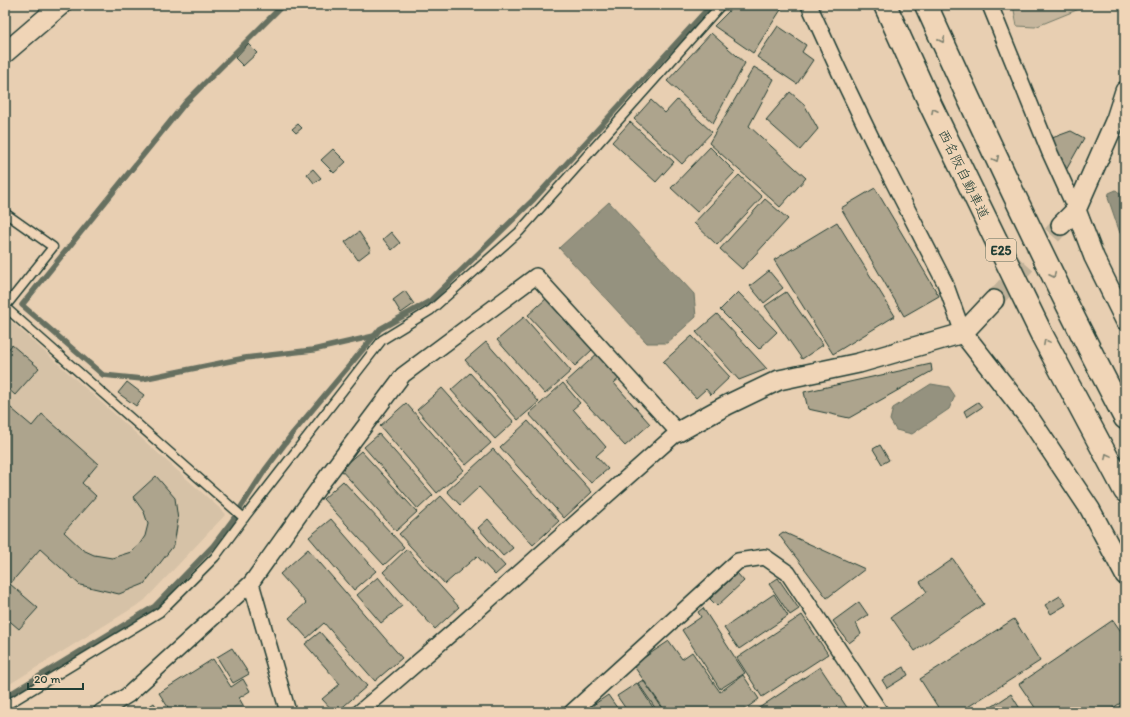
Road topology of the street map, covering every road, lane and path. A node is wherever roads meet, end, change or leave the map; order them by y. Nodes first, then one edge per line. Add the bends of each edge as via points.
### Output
1 (61, 5) edge
2 (721, 5) edge
3 (809, 5) edge
4 (885, 5) edge
5 (926, 5) edge
6 (990, 5) edge
7 (5, 53) edge
8 (1125, 91) edge
9 (1076, 210) junction
10 (5, 213) edge
11 (1061, 224) tunnel mouth
12 (994, 300) tunnel mouth
13 (5, 307) edge
14 (1125, 320) edge
15 (963, 333) junction
16 (1125, 418) edge
17 (678, 432) junction
18 (1125, 491) edge
19 (244, 518) junction
20 (1125, 575) edge
21 (251, 583) junction
22 (5, 706) edge
23 (101, 712) edge
24 (288, 712) edge
25 (360, 712) edge
26 (572, 712) edge
27 (880, 712) edge

1 - 7 street
2 - 19 lane via 519,232 432,310 382,340
3 - 15 street via 876,148 945,284
18 -> 4 highway, 西名阪自動車道 / E25 via 1043,337
5 -> 16 highway, E25 via 995,158
6 - 9 street
8 - 9 street via 1116,119
9 - 11 street
9 - 14 street via 1094,257
10 - 13 lane via 53,247
12 - 15 street
13 - 19 lane
15 - 17 street via 859,363 779,380
15 - 20 street via 1034,426 1090,509
17 - 21 street via 536,276 403,375
17 - 25 street
19 - 22 lane via 215,557 160,612
21 - 23 street via 128,695
21 - 24 street
26 - 27 street via 738,561 765,557 788,573

